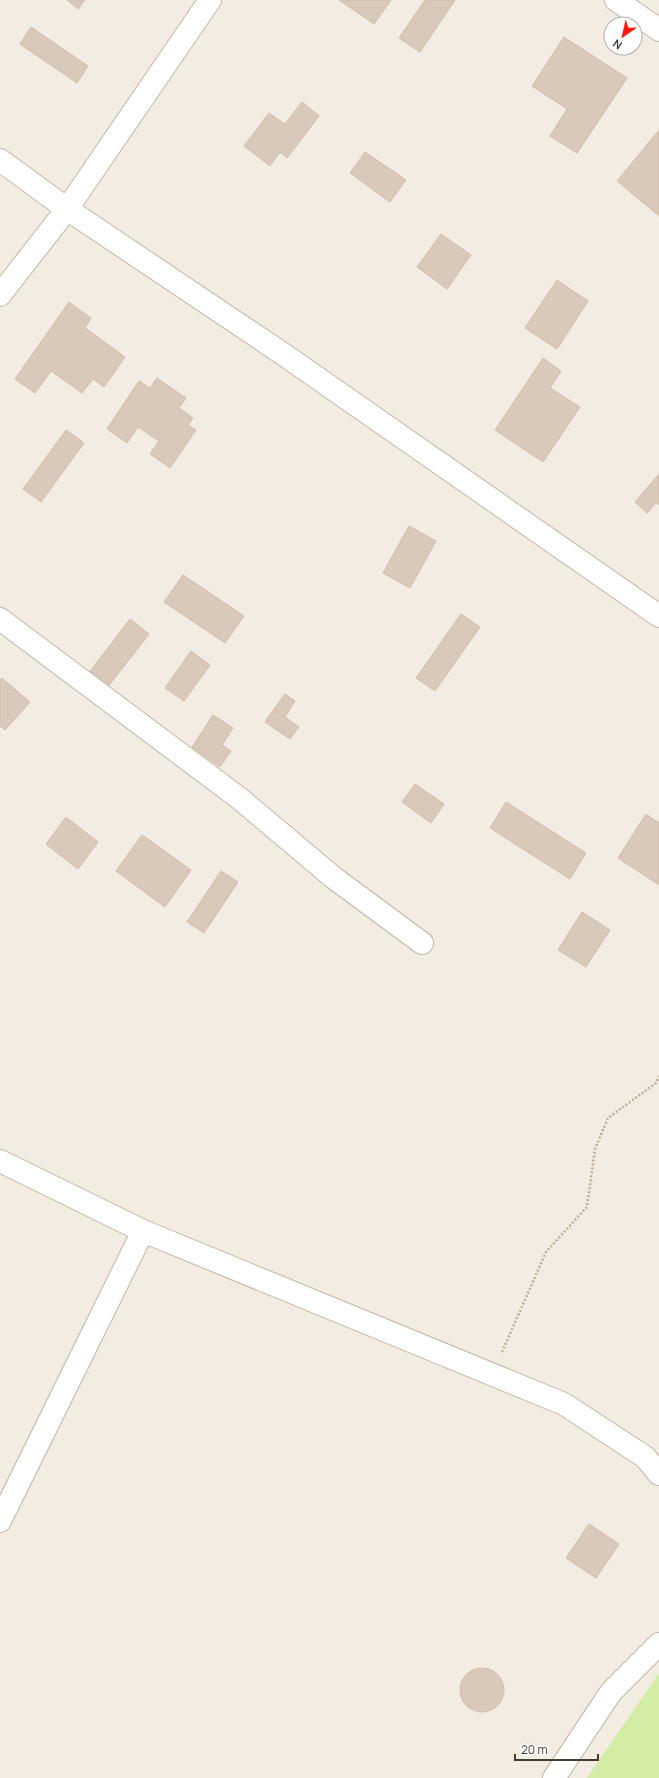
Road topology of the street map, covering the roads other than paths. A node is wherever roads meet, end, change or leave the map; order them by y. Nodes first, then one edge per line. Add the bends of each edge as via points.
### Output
1 (210, 0) edge
2 (616, 0) edge
3 (659, 30) edge
4 (0, 160) edge
5 (67, 209) junction
6 (0, 295) edge
7 (659, 616) edge
8 (0, 619) edge
9 (422, 943) dead end
10 (0, 1161) edge
11 (143, 1231) junction
12 (659, 1474) edge
13 (0, 1521) edge
14 (659, 1644) edge
15 (554, 1778) edge

1 - 5 street
2 - 3 street
4 - 5 street
5 - 6 street
5 - 7 street via 283,354
8 - 9 street via 240,798 334,878
10 - 11 street
11 - 12 street via 564,1404 645,1457
11 - 13 street
14 - 15 street via 612,1692

